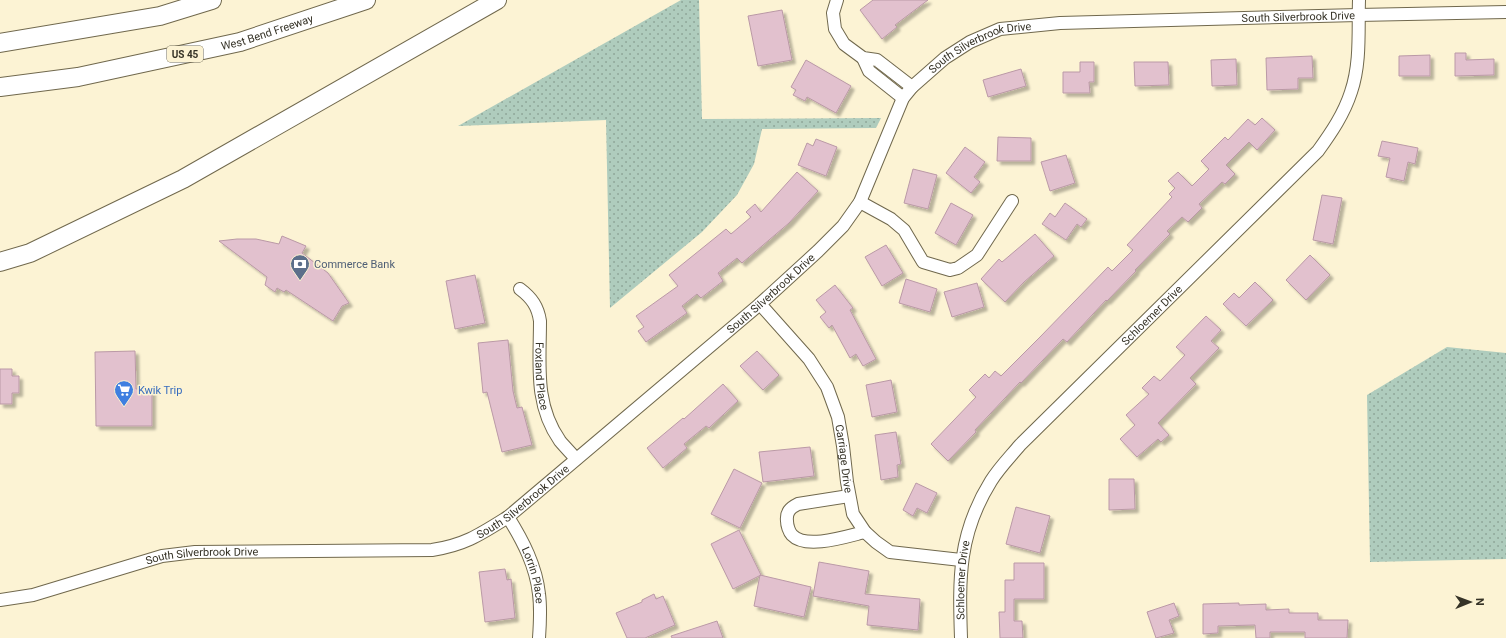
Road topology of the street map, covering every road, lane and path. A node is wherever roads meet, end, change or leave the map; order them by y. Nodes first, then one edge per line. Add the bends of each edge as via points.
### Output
1 (212, 0) edge
2 (366, 0) edge
3 (497, 0) edge
4 (837, 0) edge
5 (1358, 0) edge
6 (1506, 12) edge
7 (1358, 14) junction
8 (0, 43) edge
9 (863, 58) junction
10 (0, 87) edge
11 (912, 87) junction
12 (903, 98) junction
13 (1012, 201) dead end
14 (860, 202) junction
15 (0, 262) edge
16 (520, 289) dead end
17 (760, 304) junction
18 (576, 459) junction
19 (850, 496) junction
20 (508, 517) junction
21 (865, 532) junction
22 (961, 560) junction
23 (0, 600) edge
24 (540, 638) edge
25 (960, 638) edge

1 - 8 highway via 160,16
2 - 10 highway, West Bend Freeway / US 45 via 240,42 78,77
3 - 15 highway via 183,178 30,253
4 - 9 street via 833,13 835,30 844,44
5 - 7 street, Schloemer Drive
6 - 7 street, South Silverbrook Drive
7 - 11 street, South Silverbrook Drive via 1060,23 1000,29 970,42 945,58
7 - 22 street, Schloemer Drive via 1357,65 1351,92 1336,125 1318,151 1020,445 991,480 972,516
9 - 11 street via 877,60
9 - 12 street via 869,71
11 - 12 street, South Silverbrook Drive
12 - 14 street, South Silverbrook Drive
13 - 14 street via 977,255 958,268 950,270 923,262 904,230 881,212
14 - 17 street, South Silverbrook Drive via 843,226
16 - 18 street, Foxland Place via 534,302 538,311 540,391 545,412 560,441
17 - 18 street, South Silverbrook Drive
17 - 19 street, Carriage Drive via 809,359 827,387 838,417
18 - 20 street, South Silverbrook Drive
19 - 21 street, Carriage Drive via 853,514
19 - 21 street via 798,504 790,508 787,525 792,535 800,540 819,542
20 - 23 street, South Silverbrook Drive via 474,538 444,548 195,552 162,556 32,595
20 - 24 street, Lorrin Place via 522,538 535,571 539,596
21 - 22 street, Carriage Drive via 890,552
22 - 25 street, Schloemer Drive

